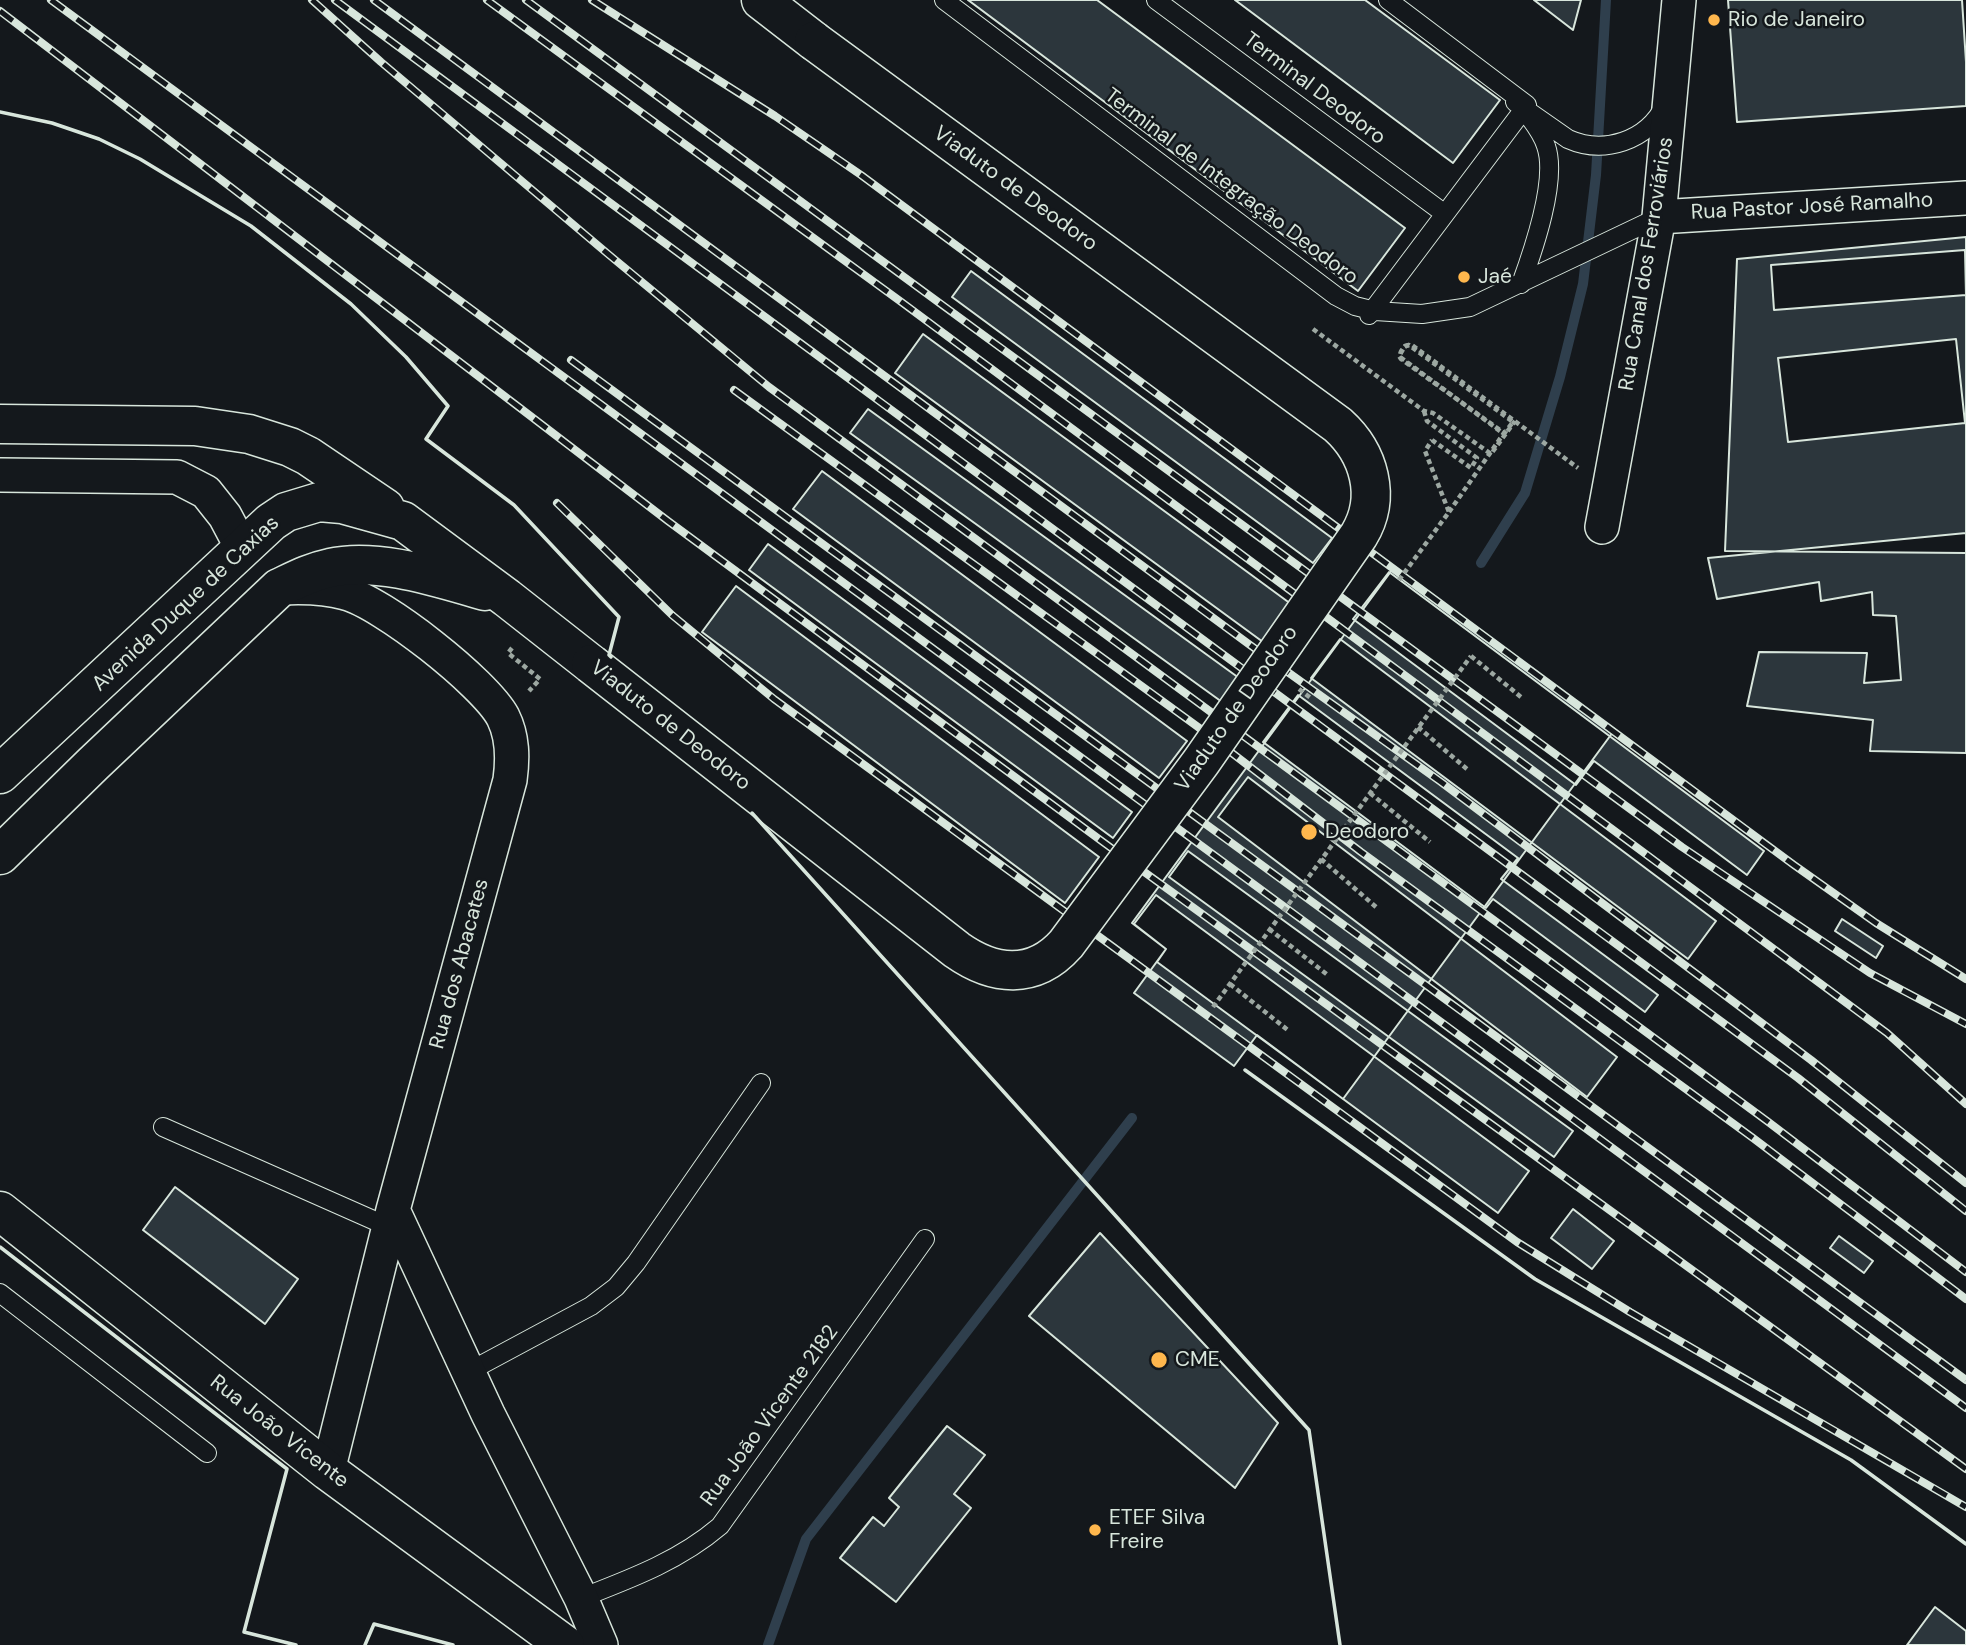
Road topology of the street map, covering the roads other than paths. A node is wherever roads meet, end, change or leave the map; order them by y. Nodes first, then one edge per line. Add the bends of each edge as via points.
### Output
1 (761, 0) edge
2 (944, 0) edge
3 (1156, 0) edge
4 (1380, 0) edge
5 (1388, 0) edge
6 (1679, 0) edge
7 (1673, 78) junction
8 (1513, 100) junction
9 (1966, 198) edge
10 (1445, 214) junction
11 (1645, 223) junction
12 (1521, 284) junction
13 (1369, 315) dead end
14 (0, 424) edge
15 (0, 475) edge
16 (403, 521) junction
17 (1602, 527) dead end
18 (242, 548) junction
19 (279, 588) junction
20 (521, 609) junction
21 (0, 774) edge
22 (0, 856) edge
23 (761, 1083) dead end
24 (163, 1127) dead end
25 (0, 1211) edge
26 (391, 1219) junction
27 (925, 1239) dead end
28 (0, 1293) edge
29 (468, 1372) junction
30 (207, 1453) dead end
31 (328, 1471) junction
32 (580, 1598) junction
33 (565, 1645) edge
34 (601, 1645) edge

1 - 20 main road, Viaduto de Deodoro, bridge via 1338,425 1357,446 1368,469 1371,490 1365,523 1201,762 1066,944 1038,966 1021,970 985,965 957,950
2 - 12 lane, Terminal de Integração Deodoro via 1346,302 1375,311 1422,314 1469,307
3 - 10 lane, Terminal Deodoro
4 - 8 lane
5 - 10 lane via 1527,105
6 - 7 street, Rua Canal dos Ferroviários
7 - 8 lane via 1661,113 1649,127 1616,145 1577,143
7 - 11 street, Rua Canal dos Ferroviários
8 - 12 lane via 1538,130 1549,161 1535,243
9 - 11 street, Rua Pastor José Ramalho
10 - 13 lane
11 - 12 lane, Terminal de Integração Deodoro
11 - 17 street, Rua Canal dos Ferroviários
14 - 16 main road via 195,426 248,434 308,456
15 - 18 street via 177,477 206,492
16 - 18 main road, Avenida Duque de Caxias via 319,502 286,512
16 - 20 main road, Avenida Duque de Caxias
18 - 21 main road, Avenida Duque de Caxias
19 - 20 main road via 305,575 355,565 415,573
19 - 22 main road
19 - 26 street, Rua dos Abacates via 347,593 384,612 475,681 503,718 512,750 510,780
23 - 29 lane via 616,1287 591,1306
24 - 26 lane
25 - 31 main road, Rua João Vicente
26 - 29 street
26 - 31 street, Rua dos Abacates
27 - 32 lane, Rua João Vicente 2182 via 720,1526 673,1559
28 - 30 lane
29 - 32 street
31 - 33 main road, Rua João Vicente
32 - 34 street

